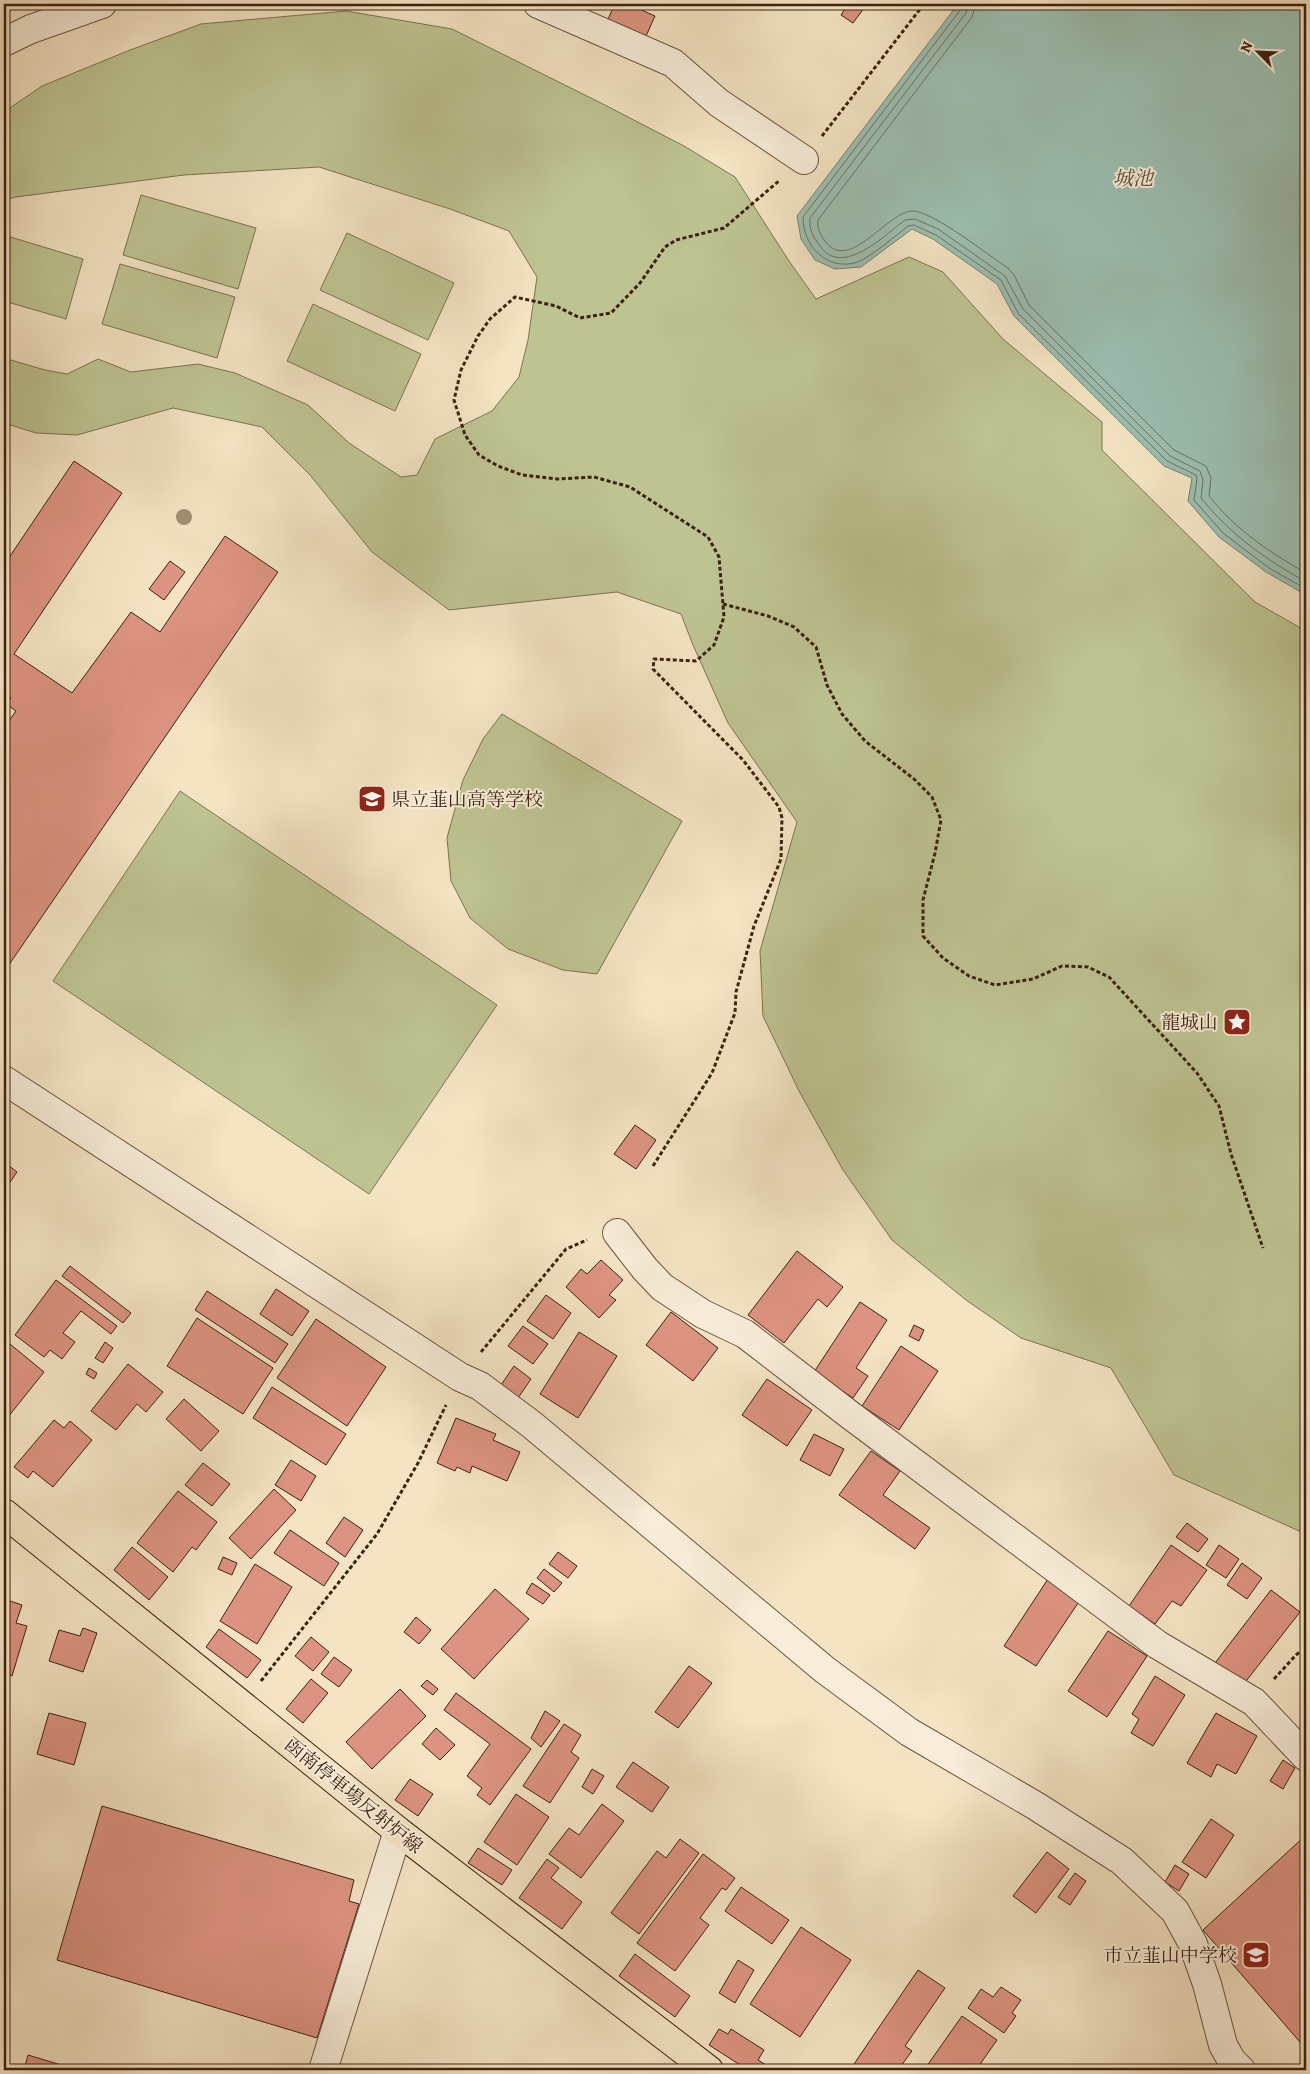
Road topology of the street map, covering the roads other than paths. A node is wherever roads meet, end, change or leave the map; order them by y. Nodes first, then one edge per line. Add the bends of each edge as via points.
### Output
1 (102, 4) edge
2 (538, 4) edge
3 (4, 42) edge
4 (804, 160) road end
5 (4, 1080) edge
6 (617, 1233) road end
7 (4, 1513) edge
8 (1306, 1757) edge
9 (398, 1831) junction
10 (323, 2070) edge
11 (709, 2070) edge
12 (1242, 2070) edge

1 - 3 street
2 - 4 street via 673,62 719,102
5 - 12 street via 460,1377 480,1386 531,1424 825,1670 909,1732 1122,1861 1175,1911 1193,1944 1223,2045 1232,2061
6 - 8 street via 662,1287 703,1314 745,1334 1158,1645 1254,1702
7 - 9 main road, 函南停車場反射炉線
9 - 10 street
9 - 11 main road, 函南停車場反射炉線

